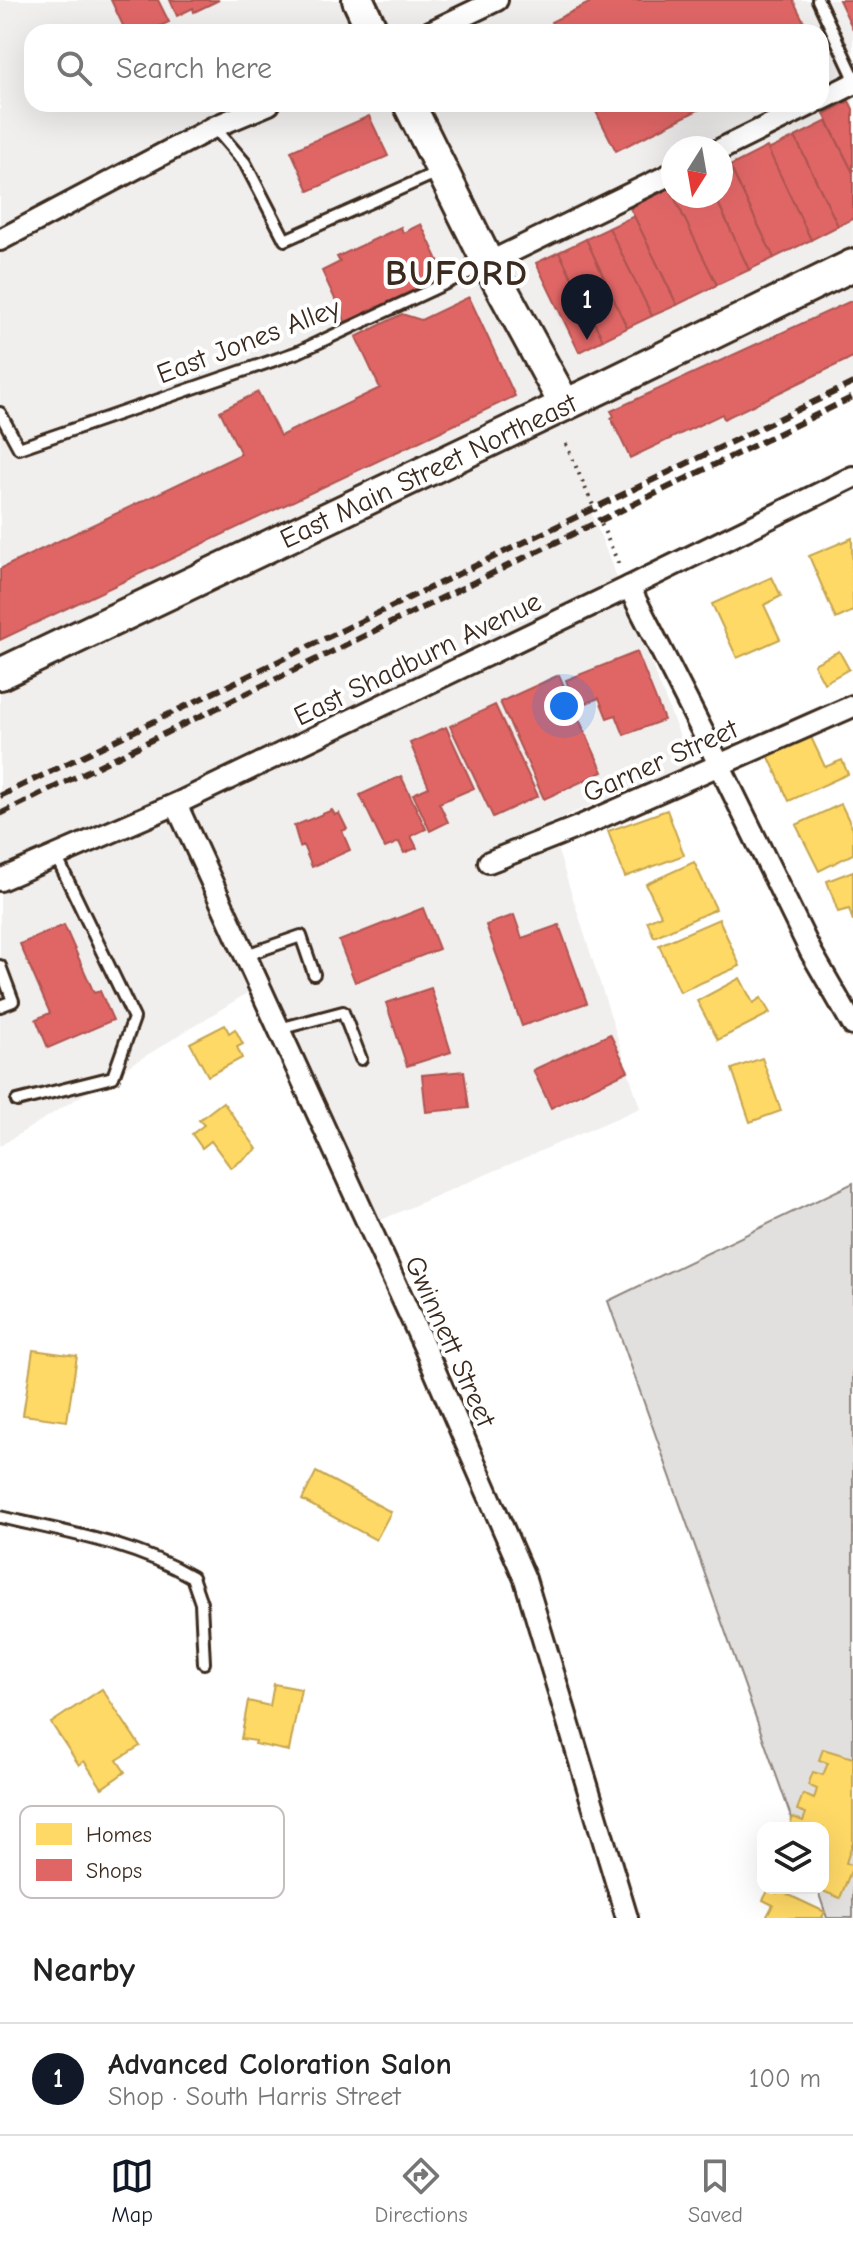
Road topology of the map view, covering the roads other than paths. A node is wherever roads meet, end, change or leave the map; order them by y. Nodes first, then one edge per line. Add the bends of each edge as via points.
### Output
1 (358, 0) edge
2 (497, 0) edge
3 (818, 0) edge
4 (369, 24) edge
5 (447, 24) edge
6 (853, 75) edge
7 (853, 84) edge
8 (829, 96) edge
9 (250, 112) edge
10 (413, 112) edge
11 (796, 112) edge
12 (214, 127) junction
13 (733, 143) edge
14 (442, 171) junction
15 (661, 179) edge
16 (0, 240) edge
17 (488, 263) junction
18 (853, 265) edge
19 (565, 405) junction
20 (0, 413) edge
21 (853, 477) edge
22 (629, 587) junction
23 (0, 674) edge
24 (853, 706) edge
25 (719, 764) junction
26 (176, 804) junction
27 (56, 856) junction
28 (489, 862) dead end
29 (0, 880) edge
30 (246, 955) junction
31 (0, 966) edge
32 (314, 974) dead end
33 (0, 1006) edge
34 (853, 1025) edge
35 (279, 1029) junction
36 (361, 1059) dead end
37 (17, 1101) dead end
38 (0, 1517) edge
39 (204, 1663) dead end
40 (627, 1918) edge

1 - 4 street
2 - 5 street
3 - 6 lane
7 - 8 street
9 - 12 street
10 - 14 street
11 - 13 street
12 - 14 lane via 245,163 285,240
12 - 16 street
14 - 17 street
15 - 17 street
17 - 19 street
17 - 20 lane, East Jones Alley via 298,352 19,448
18 - 19 street, East Main Street Northeast
19 - 23 street, East Main Street Northeast
21 - 22 street, East Shadburn Avenue
22 - 25 street
22 - 26 street, East Shadburn Avenue
24 - 25 street, Garner Street
25 - 28 street, Garner Street
25 - 34 street via 811,952
26 - 27 street, East Shadburn Avenue
26 - 30 street, Gwinnett Street
27 - 29 street, East Shadburn Avenue
27 - 37 lane via 134,1018 113,1077
30 - 32 lane via 301,936
30 - 35 street, Gwinnett Street
31 - 33 lane via 13,1001
35 - 36 lane via 343,1012
35 - 40 street, Gwinnett Street via 525,1579
38 - 39 lane via 161,1559 192,1577 201,1603

